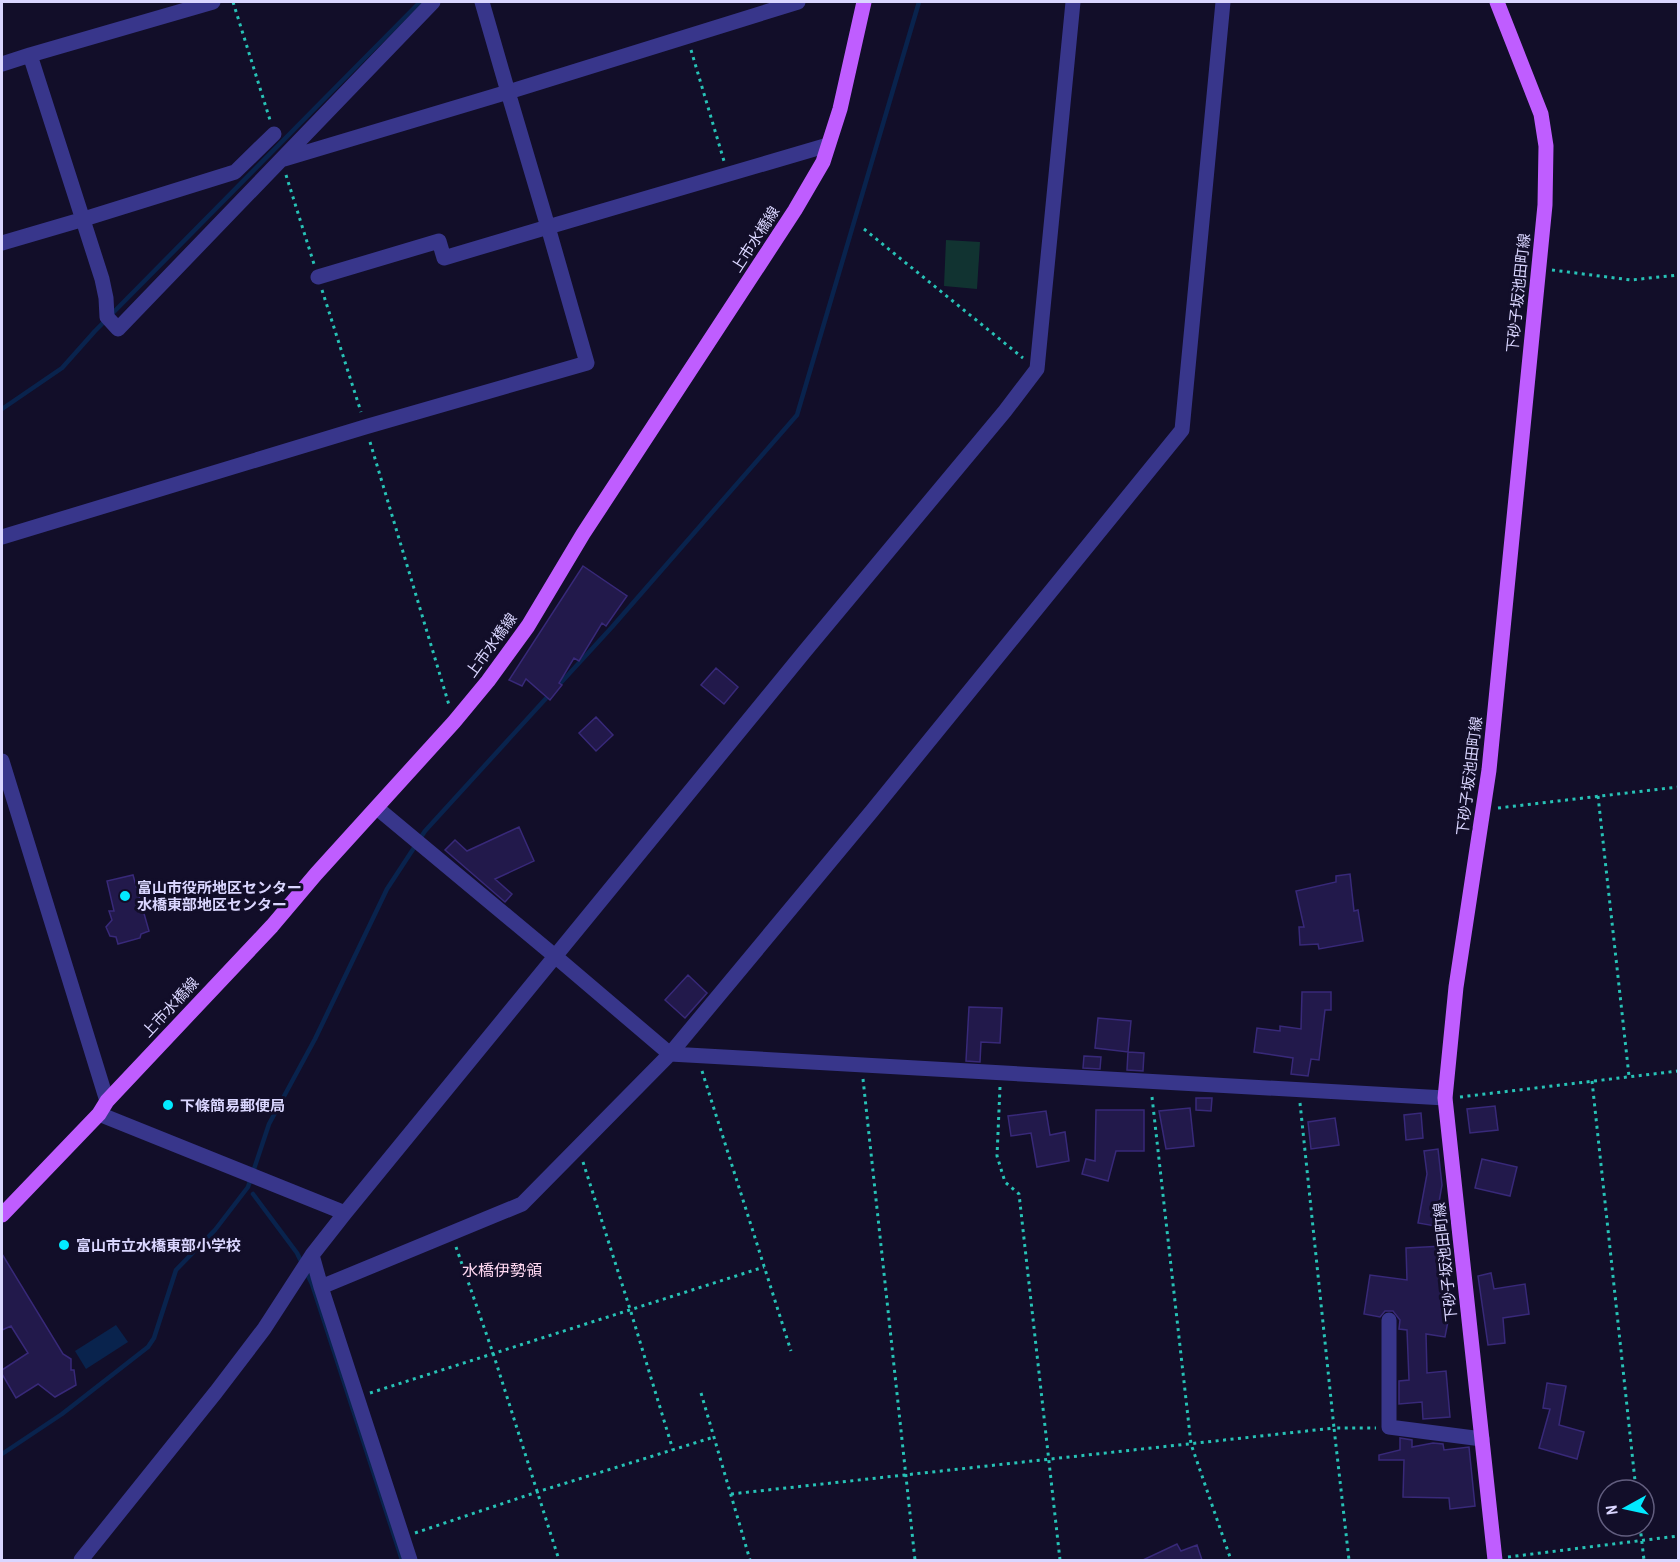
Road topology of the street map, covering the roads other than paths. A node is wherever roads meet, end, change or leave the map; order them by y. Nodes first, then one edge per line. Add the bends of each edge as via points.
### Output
1 (213, 2) edge
2 (433, 2) edge
3 (482, 2) edge
4 (798, 2) edge
5 (864, 2) edge
6 (1073, 2) edge
7 (1223, 2) edge
8 (1497, 2) edge
9 (775, 4) edge
10 (30, 55) junction
11 (2, 64) edge
12 (508, 92) junction
13 (274, 134) road end
14 (828, 145) junction
15 (282, 160) junction
16 (84, 219) junction
17 (548, 227) junction
18 (2, 243) edge
19 (318, 277) road end
20 (2, 537) edge
21 (2, 761) edge
22 (377, 808) junction
23 (556, 957) junction
24 (670, 1054) junction
25 (1445, 1098) junction
26 (103, 1107) junction
27 (345, 1214) junction
28 (2, 1215) edge
29 (312, 1255) junction
30 (321, 1287) junction
31 (1389, 1320) dead end
32 (1482, 1438) junction
33 (1495, 1559) edge
34 (81, 1560) edge
35 (410, 1560) edge

1 - 10 street
2 - 15 street
3 - 12 street
4 - 9 street
5 - 14 main road, 上市水橋線
6 - 23 street via 1036,369
7 - 24 street via 1182,430
8 - 25 main road, 下砂子坂池田町線 via 1541,114 1546,146 1545,205 1484,809 1456,987
9 - 12 street
10 - 11 street
10 - 16 street
12 - 15 street
12 - 17 street
13 - 16 street via 235,171
14 - 17 street
14 - 22 main road, 上市水橋線 via 795,210 583,534 528,626 454,722
15 - 16 street via 118,329 107,317 102,279
16 - 18 street
17 - 19 street via 444,258 439,241
17 - 20 street via 587,363
21 - 26 street
22 - 23 street
22 - 26 main road, 上市水橋線
23 - 24 street
23 - 27 street
24 - 25 street
24 - 30 street via 522,1204
25 - 32 main road, 下砂子坂池田町線
26 - 27 street
26 - 28 main road, 上市水橋線
27 - 29 street
29 - 30 street
29 - 34 street via 264,1329
30 - 35 street
31 - 32 street via 1389,1427
32 - 33 main road, 下砂子坂池田町線

